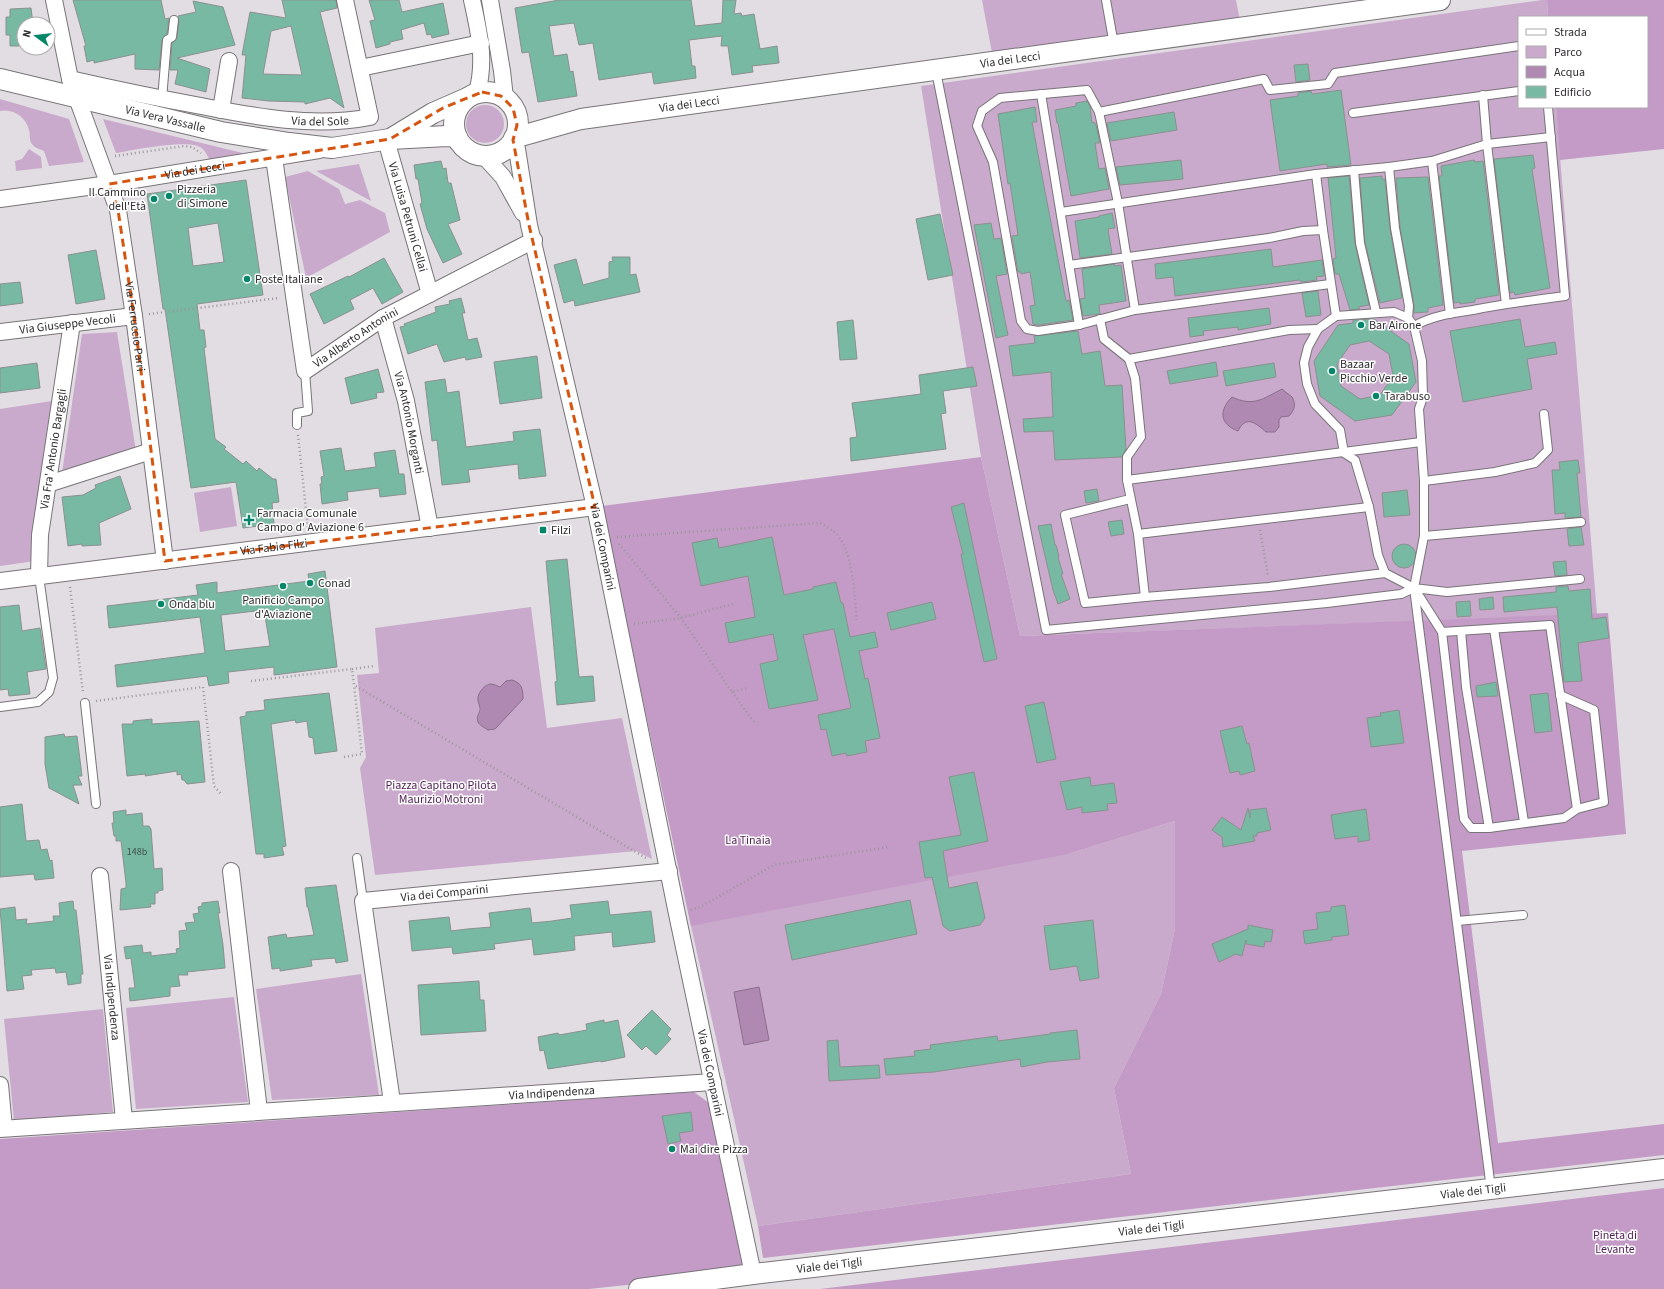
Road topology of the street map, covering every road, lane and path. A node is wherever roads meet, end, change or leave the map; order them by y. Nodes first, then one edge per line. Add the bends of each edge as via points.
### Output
1 (54, 0) edge
2 (345, 0) edge
3 (472, 0) edge
4 (490, 0) edge
5 (1106, 0) edge
6 (1440, 0) edge
7 (174, 20) dead end
8 (481, 43) junction
9 (1114, 45) junction
10 (1518, 46) edge
11 (229, 61) dead end
12 (360, 68) junction
13 (935, 70) junction
14 (0, 79) edge
15 (70, 80) junction
16 (1518, 91) edge
17 (1041, 94) junction
18 (471, 96) junction
19 (1483, 96) junction
20 (76, 98) junction
21 (162, 99) junction
22 (510, 106) junction
23 (1548, 108) edge
24 (221, 110) junction
25 (1099, 112) junction
26 (1353, 113) dead end
27 (581, 119) junction
28 (457, 137) junction
29 (1551, 137) junction
30 (513, 139) junction
31 (388, 140) junction
32 (1487, 144) junction
33 (332, 148) junction
34 (483, 155) junction
35 (274, 158) junction
36 (1432, 160) junction
37 (1389, 167) junction
38 (1354, 170) junction
39 (1316, 174) junction
40 (108, 184) junction
41 (0, 199) edge
42 (1118, 203) junction
43 (1061, 212) junction
44 (529, 225) junction
45 (1323, 230) junction
46 (534, 240) junction
47 (1127, 257) junction
48 (1069, 266) junction
49 (1330, 284) junction
50 (430, 294) junction
51 (294, 296) junction
52 (1506, 304) junction
53 (1135, 310) junction
54 (1376, 312) junction
55 (1450, 314) junction
56 (134, 316) junction
57 (1336, 316) junction
58 (383, 318) junction
59 (1408, 318) junction
60 (1100, 319) junction
61 (72, 324) junction
62 (1079, 325) junction
63 (1414, 326) junction
64 (1318, 329) junction
65 (0, 332) edge
66 (1129, 359) junction
67 (305, 371) junction
68 (1544, 414) dead end
69 (297, 425) joint
70 (1421, 442) junction
71 (151, 451) junction
72 (1344, 453) junction
73 (1126, 480) junction
74 (1424, 481) junction
75 (48, 484) junction
76 (1130, 499) junction
77 (595, 507) junction
78 (1369, 507) junction
79 (1258, 521) junction
80 (1581, 522) dead end
81 (430, 528) junction
82 (1138, 534) junction
83 (1424, 536) junction
84 (310, 544) junction
85 (165, 561) junction
86 (68, 572) junction
87 (1385, 573) junction
88 (39, 576) junction
89 (1580, 579) dead end
90 (0, 581) edge
91 (1270, 587) junction
92 (1414, 588) junction
93 (1145, 596) junction
94 (736, 603) dead end
95 (682, 618) junction
96 (857, 622) dead end
97 (618, 626) junction
98 (1494, 629) junction
99 (1461, 631) junction
100 (1442, 632) junction
101 (374, 666) dead end
102 (352, 669) junction
103 (251, 681) dead end
104 (354, 684) junction
105 (748, 688) dead end
106 (732, 692) junction
107 (1560, 695) junction
108 (84, 703) junction
109 (0, 707) edge
110 (754, 722) dead end
111 (344, 757) dead end
112 (221, 794) dead end
113 (96, 804) dead end
114 (1577, 810) junction
115 (1524, 822) junction
116 (1489, 828) junction
117 (888, 847) dead end
118 (357, 858) dead end
119 (231, 871) dead end
120 (669, 871) junction
121 (100, 876) dead end
122 (363, 901) junction
123 (677, 914) junction
124 (1523, 915) dead end
125 (1457, 921) junction
126 (712, 1082) junction
127 (0, 1085) edge
128 (392, 1102) junction
129 (259, 1111) junction
130 (124, 1120) junction
131 (2, 1128) edge
132 (1664, 1169) edge
133 (1491, 1189) junction
134 (753, 1274) junction
135 (639, 1289) edge

1 - 15 street
2 - 12 street
3 - 8 street
4 - 22 street
5 - 9 lane
6 - 9 street, Via dei Lecci
7 - 21 lane via 172,37 167,40
8 - 12 street
8 - 18 street via 482,66
9 - 13 street, Via dei Lecci
10 - 25 lane via 1335,73 1328,84 1270,90 1264,79
11 - 24 street
12 - 24 street, Via del Sole via 370,117 339,121 300,121
13 - 27 street, Via dei Lecci
13 - 92 lane via 1046,630 1334,602 1401,594
14 - 20 street, Via Vera Vassalle
15 - 20 street
15 - 21 street, Via del Sole
16 - 19 lane
17 - 25 lane via 1086,90
17 - 43 lane
17 - 62 lane via 1000,98 982,111 977,126 993,162 1021,321 1027,329 1038,331
18 - 22 street via 492,92
18 - 28 street via 458,108 454,120
18 - 31 street, Via dei Lecci via 433,113
19 - 26 lane
19 - 32 lane
20 - 33 street, Via Vera Vassalle via 221,132
20 - 40 street, Via Ferruccio Parri
21 - 24 street, Via del Sole
22 - 27 street, Via dei Lecci via 540,118
22 - 30 street via 517,125
23 - 29 lane
25 - 42 lane
27 - 30 street, Via dei Lecci
28 - 31 street, Via dei Lecci
28 - 34 street via 468,150
29 - 32 lane
29 - 52 lane via 1565,296
30 - 34 street via 498,153
30 - 44 street, Via dei Comparini via 517,149
31 - 33 street, Via dei Lecci
31 - 50 street, Via Luisa Petruni Cellai
32 - 36 lane
32 - 52 lane
33 - 35 street, Via dei Lecci
34 - 44 street, Via dei Comparini via 503,177
35 - 40 street, Via dei Lecci
35 - 51 street, Via Alberto Antonini
36 - 37 lane
36 - 55 lane
37 - 38 lane
37 - 59 lane via 1409,306
38 - 39 lane
38 - 54 lane via 1360,243
39 - 42 lane
39 - 45 lane
40 - 41 street, Via dei Lecci
40 - 56 street, Via Ferruccio Parri via 118,210
42 - 43 lane
42 - 47 lane
43 - 48 lane
44 - 46 street, Via dei Comparini
45 - 47 lane
45 - 49 lane
46 - 50 street, Via Alberto Antonini
46 - 77 street, Via dei Comparini
47 - 48 lane
47 - 53 lane
48 - 62 lane
49 - 53 lane
49 - 57 lane
50 - 58 street, Via Alberto Antonini
51 - 56 path
51 - 67 street, Via Alberto Antonini
52 - 55 lane
53 - 60 lane
54 - 57 lane
54 - 59 lane via 1394,312
55 - 63 lane via 1426,319
56 - 61 street, Via Giuseppe Vecoli
56 - 71 street, Via Ferruccio Parri
57 - 64 lane
58 - 67 street, Via Alberto Antonini
58 - 81 street, Via Antonio Morganti via 406,401
59 - 63 lane
60 - 62 lane
60 - 66 lane via 1104,339
61 - 65 street, Via Giuseppe Vecoli
61 - 75 street, Via Fra' Antonio Bargagli
63 - 70 lane via 1422,361 1423,397 1419,409
64 - 66 lane via 1289,330
64 - 72 lane via 1308,347 1304,363 1307,384 1315,404 1340,430
66 - 73 lane via 1135,378 1142,437 1127,457
67 - 69 lane via 308,411 297,413
68 - 74 lane via 1548,450 1535,463 1495,472
69 - 84 path
70 - 72 lane
70 - 74 lane
71 - 75 street
71 - 85 street, Via Ferruccio Parri
72 - 73 lane
72 - 78 lane via 1354,460
73 - 76 lane
74 - 83 lane
75 - 88 street, Via Fra' Antonio Bargagli via 40,535
76 - 82 lane
76 - 93 lane via 1065,515 1085,603
77 - 81 street, Via Fabio Filzi
77 - 97 street, Via dei Comparini
78 - 79 lane
78 - 87 lane via 1378,555
79 - 82 lane
79 - 91 path
80 - 83 lane
81 - 84 street, Via Fabio Filzi
82 - 93 lane
83 - 92 lane
84 - 85 street, Via Fabio Filzi
85 - 86 street, Via Fabio Filzi
86 - 88 street, Via Fabio Filzi
86 - 108 path
87 - 91 lane
87 - 92 lane
88 - 90 street, Via Fabio Filzi
88 - 109 lane via 53,678 49,692 38,702
89 - 92 lane via 1447,592
91 - 93 lane
92 - 100 lane
92 - 125 lane
94 - 95 path
95 - 96 path via 613,537 820,523 834,531 846,550
95 - 97 path
95 - 106 path
97 - 120 street, Via dei Comparini
98 - 99 lane
98 - 107 lane via 1550,625
98 - 115 lane
99 - 100 lane
99 - 116 lane via 1466,687
100 - 116 lane via 1464,819 1471,828
101 - 102 path
102 - 103 path
102 - 104 path
104 - 111 path via 362,754
104 - 120 path
105 - 106 path
106 - 110 path
107 - 114 lane
107 - 114 lane via 1594,710 1604,802
108 - 112 path via 203,687 214,786
108 - 113 lane
114 - 115 lane via 1564,818
115 - 116 lane
117 - 123 path via 774,865 700,907
118 - 122 lane
119 - 129 street
120 - 122 street, Via dei Comparini
120 - 123 street, Via dei Comparini
121 - 130 street, Via Indipendenza
122 - 128 street
123 - 126 street, Via dei Comparini
124 - 125 lane
125 - 133 lane
126 - 128 street, Via Indipendenza
126 - 134 street, Via dei Comparini
127 - 131 street, Via Indipendenza
128 - 129 street, Via Indipendenza
129 - 130 street, Via Indipendenza
130 - 131 street, Via Indipendenza
132 - 133 street, Viale dei Tigli
133 - 134 street, Viale dei Tigli
134 - 135 street, Viale dei Tigli

